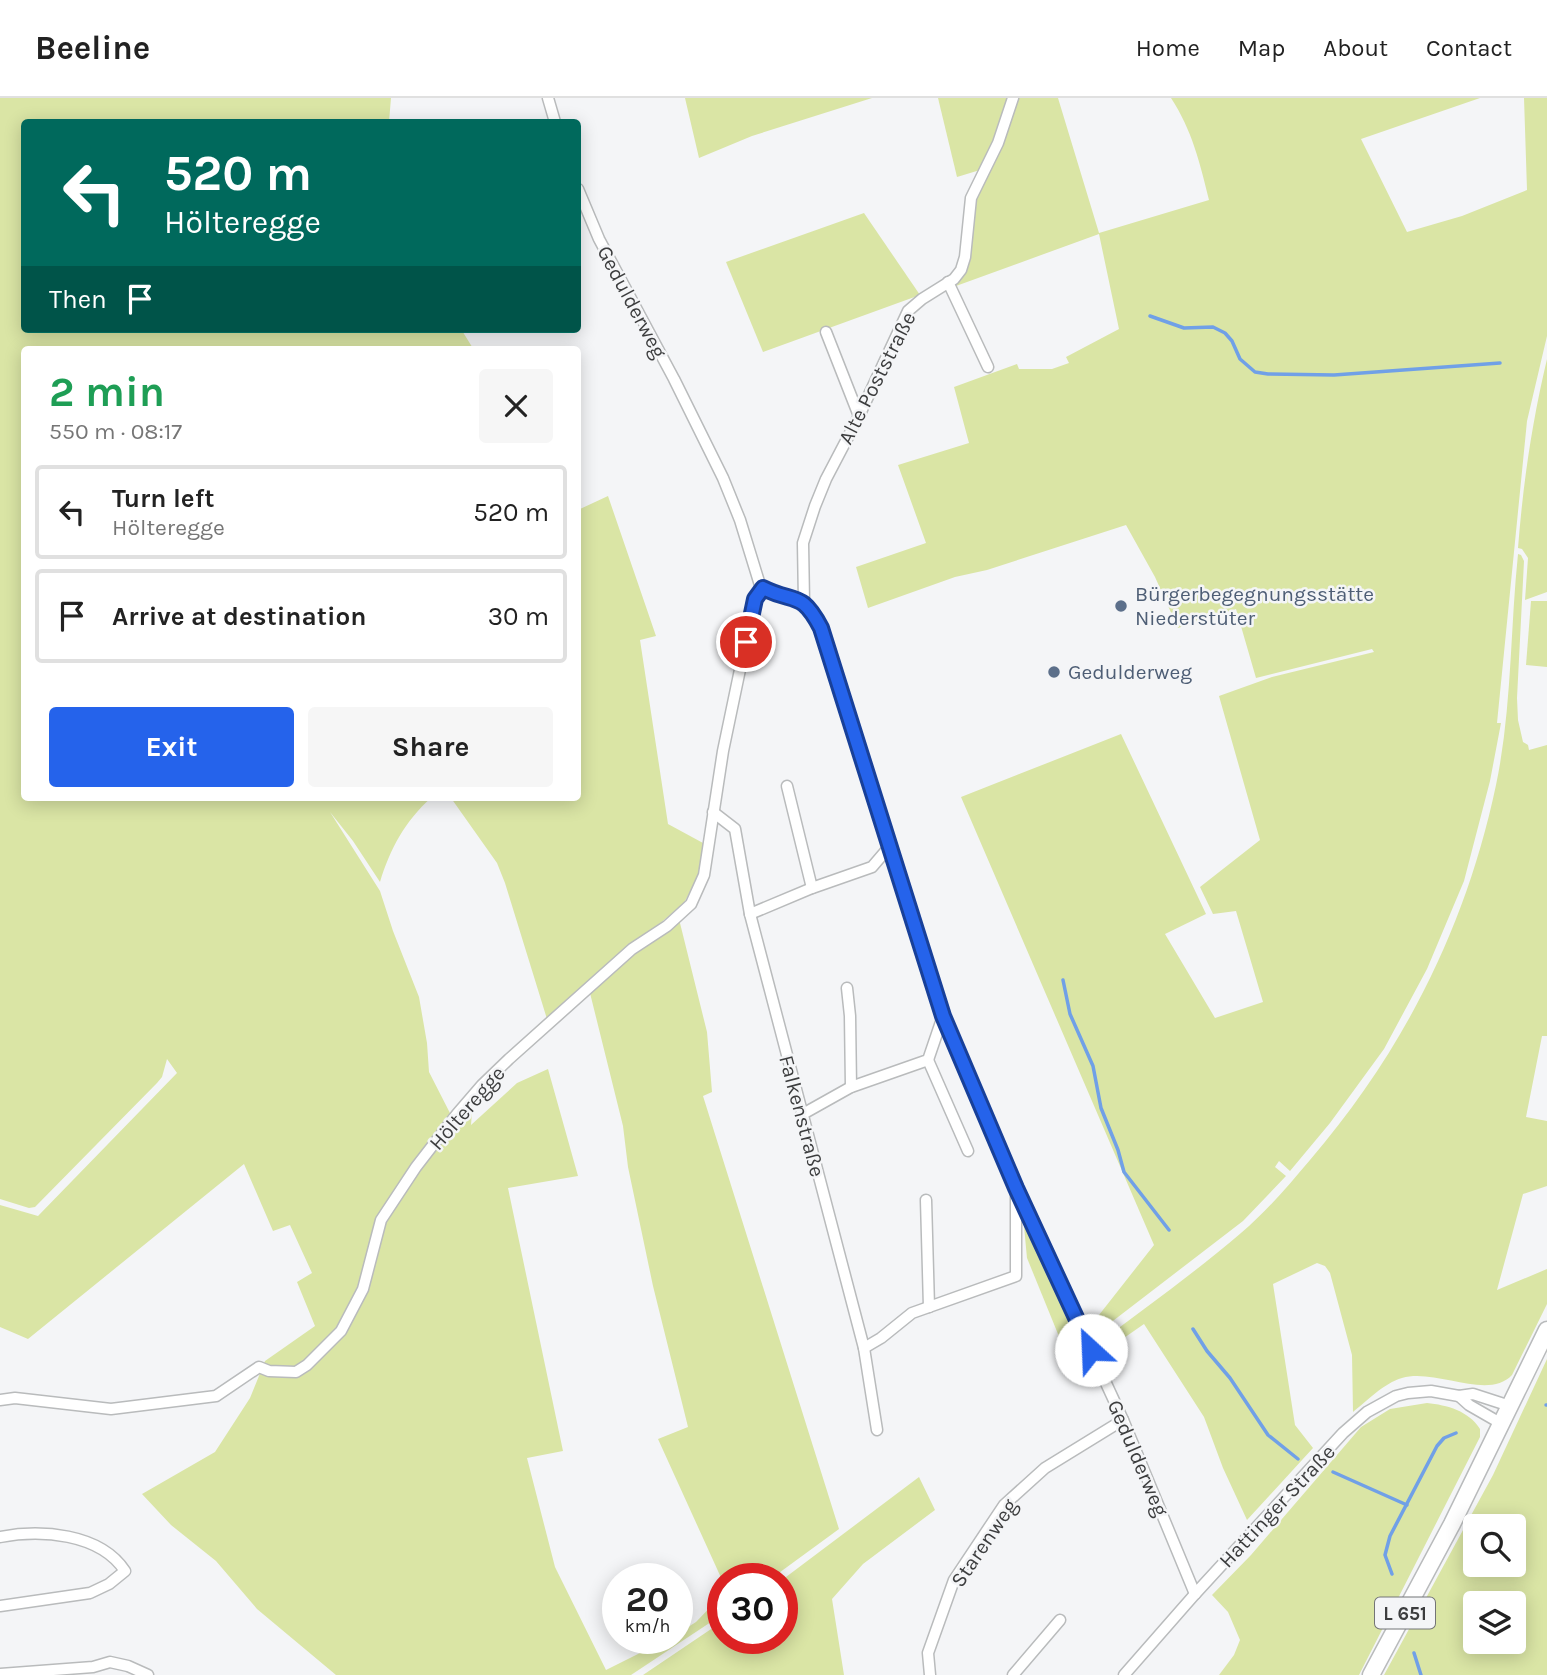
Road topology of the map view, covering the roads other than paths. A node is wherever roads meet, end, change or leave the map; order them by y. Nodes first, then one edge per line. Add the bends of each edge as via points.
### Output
1 (548, 98) edge
2 (1013, 98) edge
3 (554, 119) edge
4 (581, 196) edge
5 (948, 282) junction
6 (826, 332) dead end
7 (988, 367) dead end
8 (859, 416) junction
9 (763, 588) junction
10 (804, 602) junction
11 (787, 786) dead end
12 (713, 812) junction
13 (890, 846) junction
14 (812, 888) junction
15 (750, 914) junction
16 (847, 988) dead end
17 (943, 1016) junction
18 (928, 1060) junction
19 (852, 1087) junction
20 (802, 1115) junction
21 (968, 1151) dead end
22 (1016, 1188) junction
23 (926, 1200) dead end
24 (929, 1307) junction
25 (1547, 1330) edge
26 (864, 1348) junction
27 (1460, 1396) junction
28 (0, 1400) edge
29 (1510, 1406) junction
30 (1123, 1420) junction
31 (1502, 1424) junction
32 (877, 1430) dead end
33 (0, 1537) edge
34 (1195, 1594) junction
35 (0, 1606) edge
36 (1060, 1620) dead end
37 (0, 1674) edge
38 (148, 1675) edge
39 (930, 1675) edge
40 (1013, 1675) edge
41 (1124, 1675) edge
42 (1371, 1675) edge

1 - 3 street
2 - 5 street, Alte Poststraße via 998,143 971,198 964,264
4 - 9 street, Gedulderweg via 723,478
5 - 7 street
5 - 8 street, Alte Poststraße via 908,311
6 - 8 street
8 - 10 street, Alte Poststraße via 826,479 803,543
9 - 10 street
9 - 12 street, Hölteregge via 754,604
10 - 13 street, Gedulderweg via 821,628
11 - 14 street
12 - 15 street, Falkenstraße via 735,829
12 - 28 street, Hölteregge via 704,874 691,904 632,949 482,1085 416,1167 381,1220 353,1310 341,1331 307,1365 288,1374 259,1367 216,1396 111,1409
13 - 14 street via 872,867
13 - 17 street, Gedulderweg
14 - 15 street
15 - 20 street, Falkenstraße
16 - 19 street
17 - 18 street
17 - 22 street, Gedulderweg
18 - 19 street
18 - 21 street
19 - 20 street
20 - 26 street, Falkenstraße
22 - 24 street via 1016,1276
22 - 30 street, Gedulderweg
23 - 24 street
24 - 26 street via 912,1313
25 - 29 main road, L 651
26 - 32 street, Falkenstraße
27 - 29 street, Hattinger Straße via 1473,1394
27 - 31 street, Hattinger Straße
27 - 34 street, Hattinger Straße via 1408,1393 1367,1412
29 - 31 main road, L 651
30 - 34 street, Gedulderweg
30 - 39 street, Starenweg via 1045,1468 1004,1505 954,1580 928,1653
31 - 42 main road, L 651
33 - 35 street via 56,1535 116,1558 125,1570 90,1592
34 - 41 street, Hattinger Straße
36 - 40 street
37 - 38 street via 110,1662

